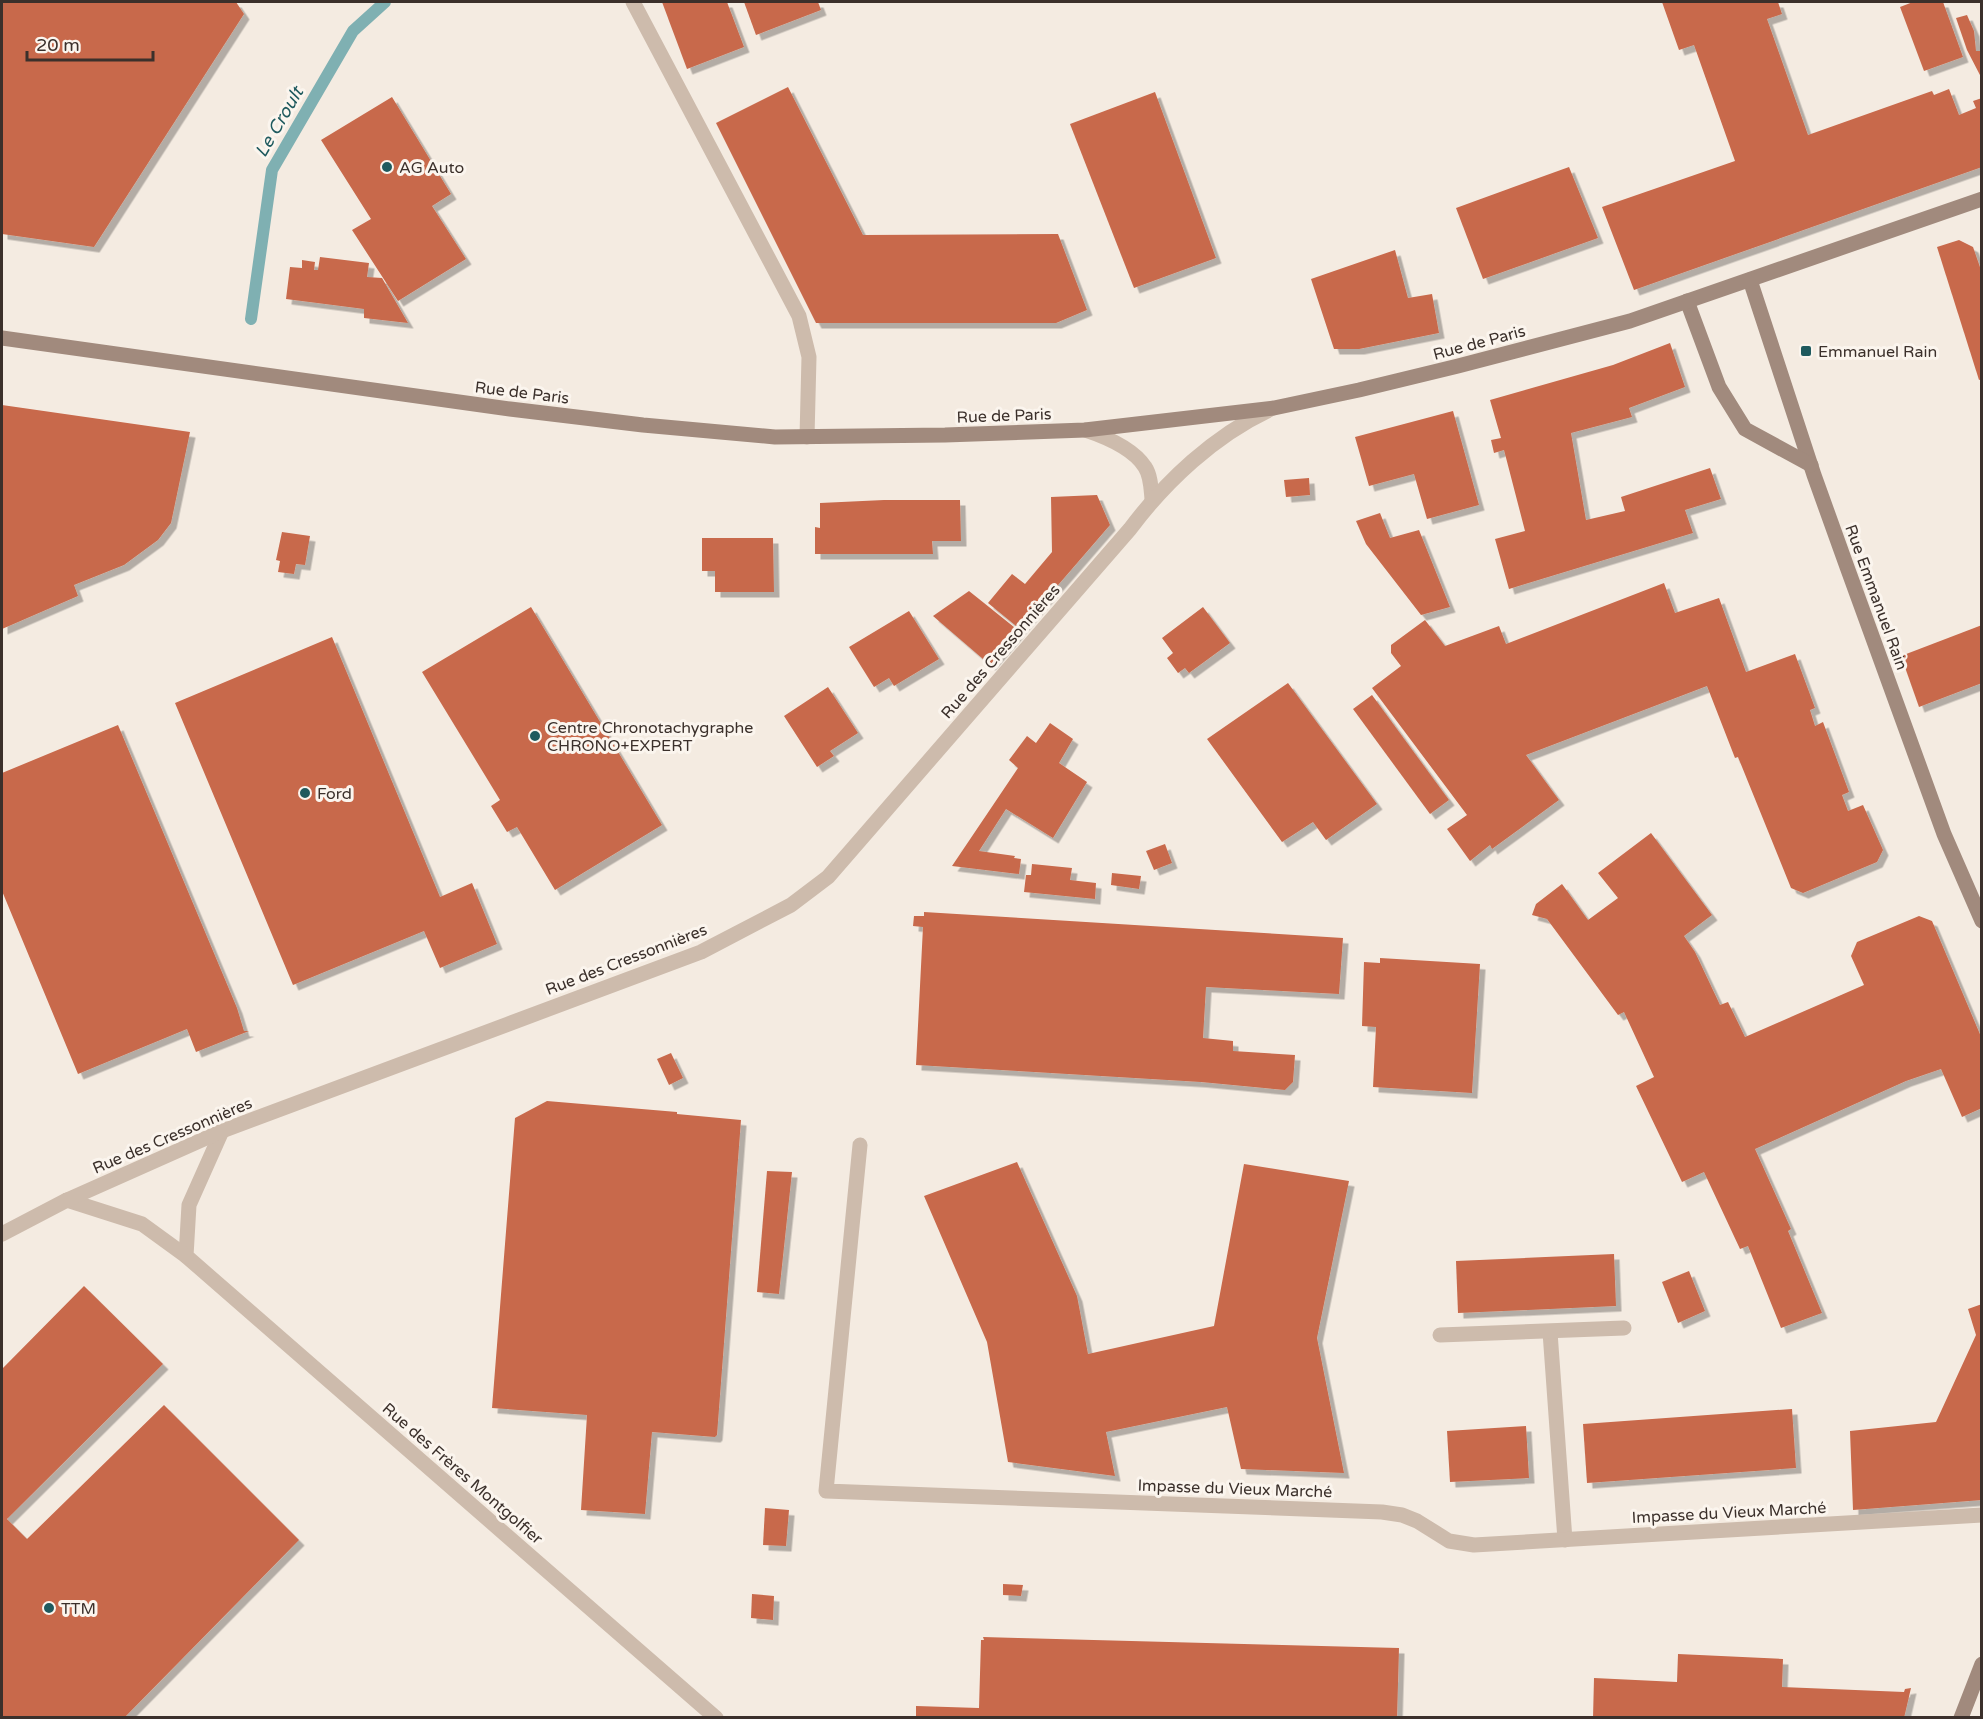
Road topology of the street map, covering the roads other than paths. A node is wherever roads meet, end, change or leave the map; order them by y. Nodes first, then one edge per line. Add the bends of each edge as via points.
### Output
1 (633, 2) edge
2 (1982, 199) edge
3 (1750, 280) junction
4 (1687, 302) junction
5 (2, 338) edge
6 (1274, 408) junction
7 (1085, 429) junction
8 (807, 437) junction
9 (1811, 465) junction
10 (1152, 499) junction
11 (1982, 921) edge
12 (222, 1131) junction
13 (860, 1145) dead end
14 (67, 1200) junction
15 (2, 1234) edge
16 (186, 1256) junction
17 (1624, 1328) dead end
18 (1550, 1332) junction
19 (1440, 1335) dead end
20 (1982, 1515) edge
21 (1564, 1540) junction
22 (1982, 1664) edge
23 (716, 1718) edge
24 (1961, 1718) edge

1 - 8 street via 800,316 809,357
2 - 3 street, Rue de Paris
3 - 4 street, Rue de Paris
3 - 9 street, Rue Emmanuel Rain
4 - 6 street, Rue de Paris via 1458,366
4 - 9 street via 1719,387 1745,429
5 - 8 street, Rue de Paris via 510,409 676,428
6 - 7 street, Rue de Paris
6 - 10 street, Rue des Cressonnières via 1220,438
7 - 8 street, Rue de Paris
7 - 10 street via 1124,447 1145,466
9 - 11 street, Rue Emmanuel Rain via 1944,834
10 - 12 street, Rue des Cressonnières via 828,877 791,905 701,952
12 - 14 street, Rue des Cressonnières
12 - 16 street via 189,1205
13 - 21 street, Impasse du Vieux Marché via 826,1491 1382,1512 1417,1521 1449,1541 1474,1545
14 - 15 street, Rue des Cressonnières
14 - 16 street, Rue des Frères Montgolfier via 142,1224
16 - 23 street, Rue des Frères Montgolfier
17 - 18 street
18 - 19 street
18 - 21 street
20 - 21 street, Impasse du Vieux Marché
22 - 24 street

